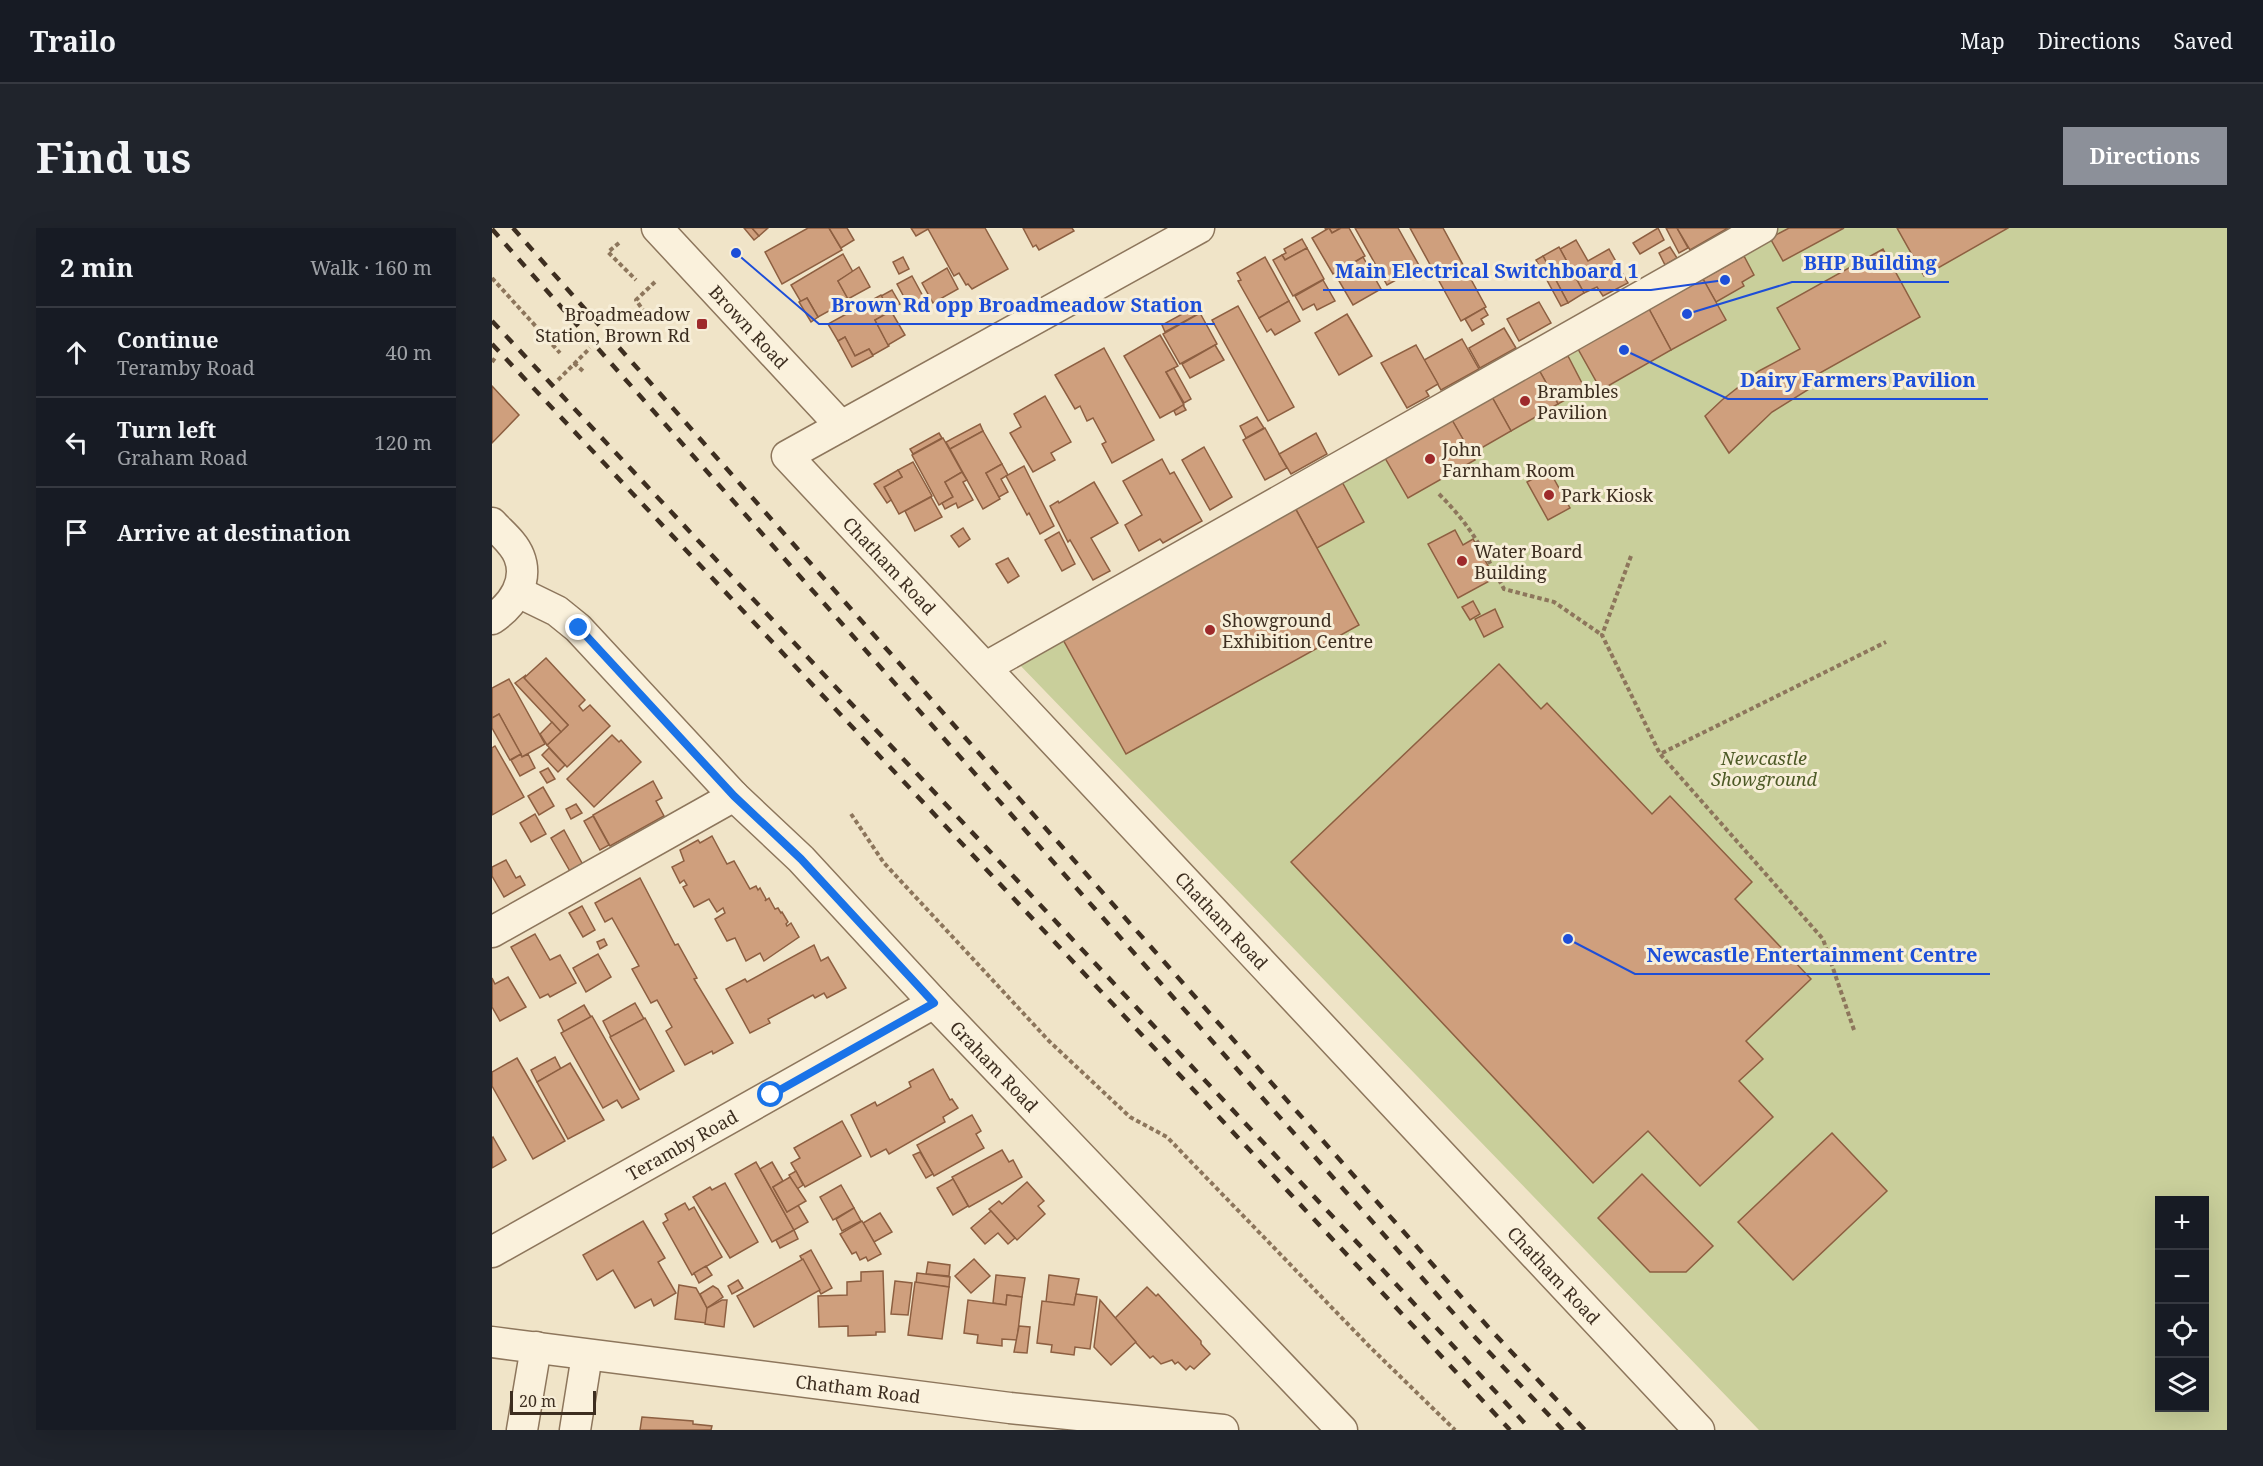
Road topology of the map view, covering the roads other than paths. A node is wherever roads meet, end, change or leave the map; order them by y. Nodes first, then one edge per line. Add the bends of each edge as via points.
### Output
1 (657, 228) edge
2 (1199, 228) edge
3 (1762, 228) edge
4 (841, 426) junction
5 (492, 523) edge
6 (518, 592) junction
7 (492, 619) edge
8 (986, 667) junction
9 (734, 796) junction
10 (492, 932) edge
11 (934, 1003) junction
12 (492, 1252) edge
13 (492, 1342) edge
14 (536, 1347) junction
15 (587, 1355) junction
16 (1009, 1419) edge
17 (522, 1430) edge
18 (575, 1430) edge
19 (1223, 1430) edge
20 (1341, 1430) edge
21 (1699, 1430) edge

1 - 4 street, Brown Road
2 - 4 street
3 - 8 street
4 - 8 street, Chatham Road via 787,456
5 - 6 street via 519,554 523,568
6 - 7 street via 509,606
6 - 9 street, Graham Road via 557,611 579,628
8 - 21 street, Chatham Road
9 - 10 street
9 - 11 street, Graham Road via 801,859
11 - 12 street, Teramby Road
11 - 20 street, Graham Road
13 - 14 street, Chatham Road
14 - 15 street, Chatham Road
14 - 17 street
15 - 16 street, Chatham Road
15 - 18 street
16 - 19 street, Chatham Road

